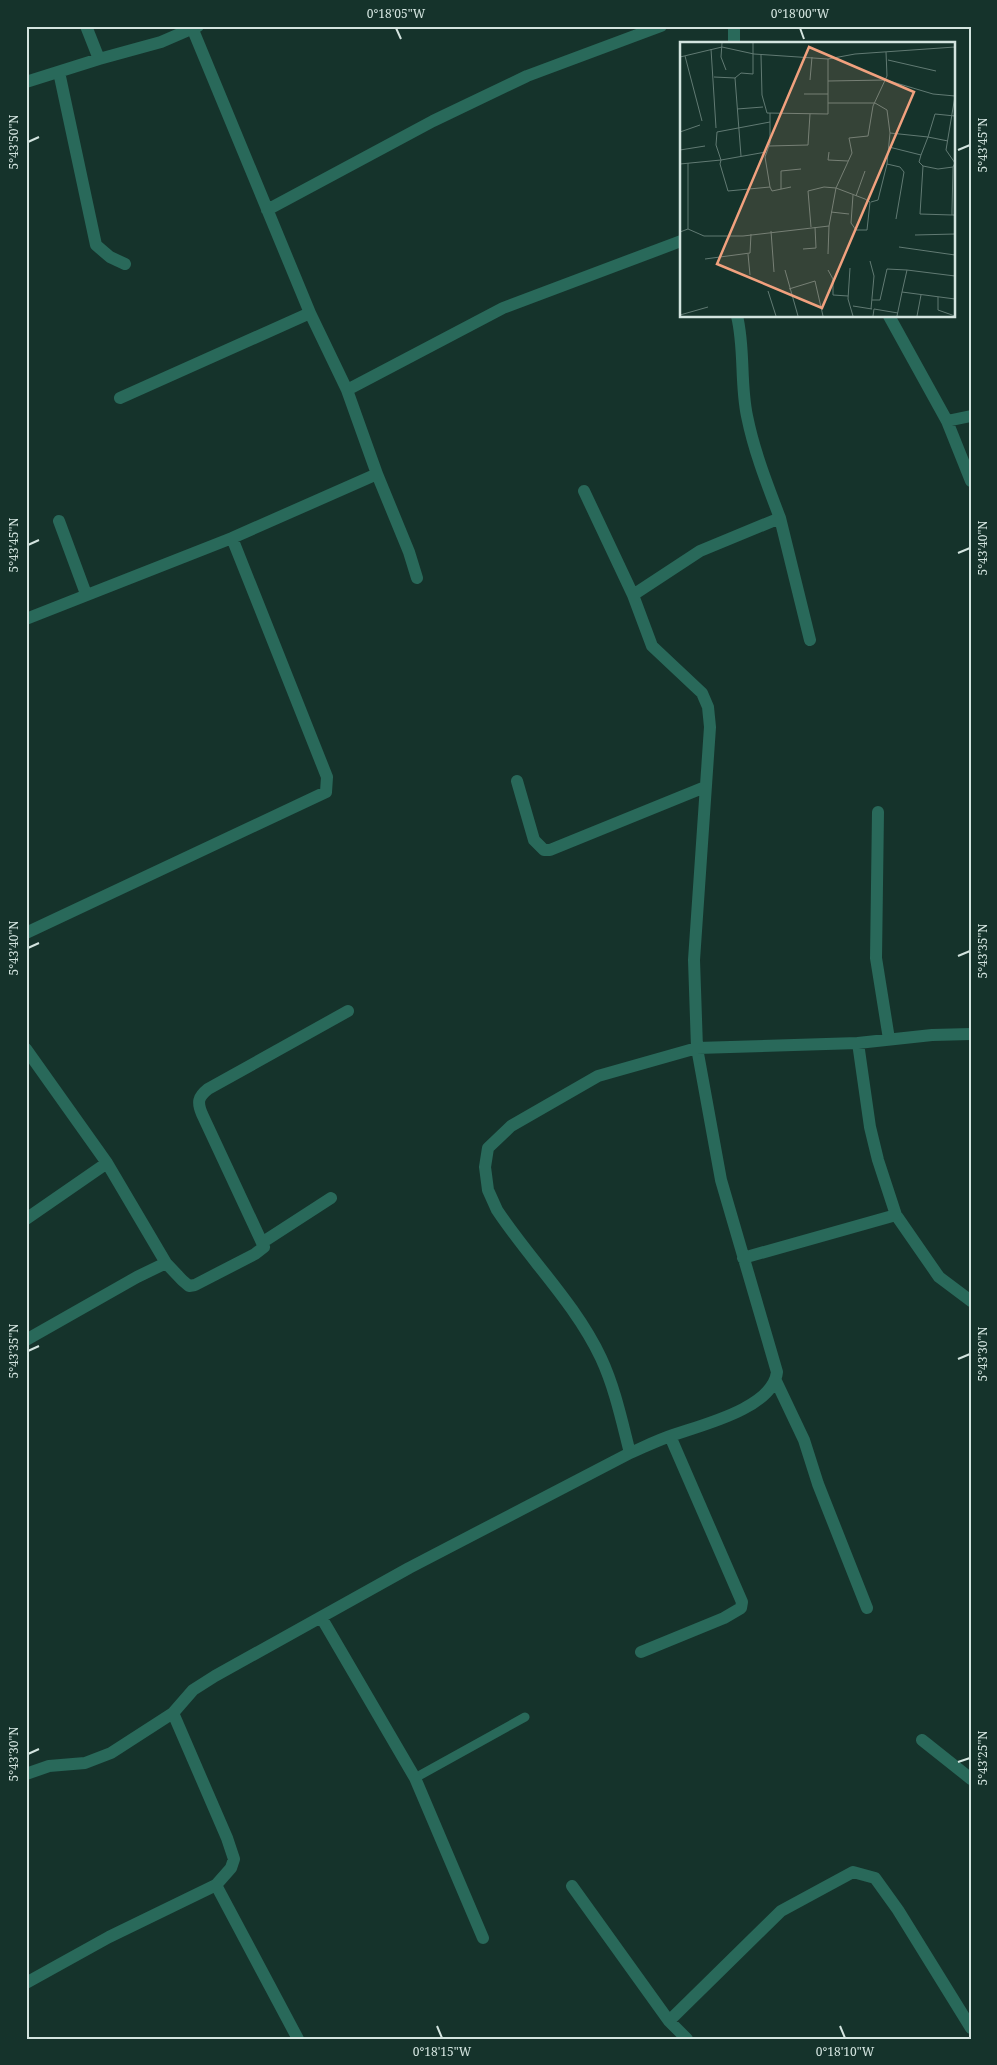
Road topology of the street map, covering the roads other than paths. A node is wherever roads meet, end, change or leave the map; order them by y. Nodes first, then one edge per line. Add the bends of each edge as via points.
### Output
1 (86, 26) edge
2 (661, 26) edge
3 (734, 26) edge
4 (195, 28) edge
5 (734, 42) edge
6 (99, 59) junction
7 (59, 72) junction
8 (26, 82) edge
9 (267, 210) junction
10 (680, 241) edge
11 (125, 264) dead end
12 (310, 314) junction
13 (738, 318) edge
14 (890, 318) edge
15 (347, 390) junction
16 (120, 398) dead end
17 (971, 416) edge
18 (947, 421) junction
19 (377, 474) junction
20 (971, 481) edge
21 (584, 491) dead end
22 (780, 518) junction
23 (59, 521) dead end
24 (232, 538) junction
25 (417, 578) dead end
26 (86, 594) junction
27 (633, 594) junction
28 (26, 619) edge
29 (810, 640) dead end
30 (517, 781) dead end
31 (705, 787) junction
32 (878, 812) dead end
33 (26, 933) edge
34 (348, 1011) dead end
35 (971, 1034) edge
36 (889, 1039) junction
37 (858, 1043) junction
38 (697, 1048) junction
39 (26, 1049) edge
40 (107, 1164) junction
41 (331, 1198) dead end
42 (896, 1215) junction
43 (26, 1219) edge
44 (263, 1242) junction
45 (743, 1258) junction
46 (166, 1263) junction
47 (971, 1302) edge
48 (26, 1340) edge
49 (776, 1381) junction
50 (670, 1436) junction
51 (630, 1453) junction
52 (867, 1608) dead end
53 (321, 1617) junction
54 (641, 1652) dead end
55 (172, 1713) junction
56 (525, 1717) dead end
57 (922, 1740) dead end
58 (26, 1774) edge
59 (415, 1778) junction
60 (971, 1779) edge
61 (216, 1886) junction
62 (572, 1886) dead end
63 (483, 1938) dead end
64 (26, 1983) edge
65 (669, 2021) junction
66 (971, 2028) edge
67 (298, 2039) edge
68 (688, 2039) edge

1 - 6 street
2 - 9 street via 527,76 433,121
3 - 5 street
4 - 6 street via 161,42
4 - 9 street
6 - 7 street
7 - 8 street
7 - 11 street via 96,245
9 - 12 street
10 - 15 street via 503,308
12 - 15 street
12 - 16 street
13 - 22 street via 747,415 763,477
14 - 18 street
15 - 19 street
17 - 18 street
18 - 20 street
19 - 24 street
19 - 25 street via 410,552
21 - 27 street
22 - 27 street via 700,550
22 - 29 street
23 - 26 street
24 - 26 street
24 - 33 street via 327,777 326,792
26 - 28 street
27 - 31 street via 652,646 702,693 708,707 710,727
30 - 31 street via 534,840 544,850
31 - 38 street via 694,960
32 - 36 street via 875,950
34 - 44 street via 200,1096 198,1104 202,1114
35 - 36 street
36 - 37 street
37 - 38 street
37 - 42 street via 870,1127
38 - 45 street via 721,1180
38 - 51 street via 598,1076 511,1126 488,1148 487,1182 497,1210 587,1331 602,1359
39 - 40 street
40 - 43 street
40 - 46 street
41 - 44 street
42 - 45 street
42 - 47 street via 939,1277
44 - 46 street via 264,1248 260,1252 195,1285 190,1286 182,1280
45 - 49 street via 777,1372
46 - 48 street
49 - 50 street via 756,1400 727,1416
49 - 52 street via 804,1440
50 - 51 street
50 - 54 street via 742,1602 741,1608 724,1618
51 - 53 street
53 - 55 street via 193,1690
53 - 59 street
55 - 58 street via 111,1753 85,1763 49,1766
55 - 61 street via 234,1859
56 - 59 lane
57 - 60 street
59 - 63 street
61 - 64 street via 109,1937
61 - 67 street
62 - 65 street
65 - 66 street via 781,1911 853,1872 875,1878
65 - 68 street

